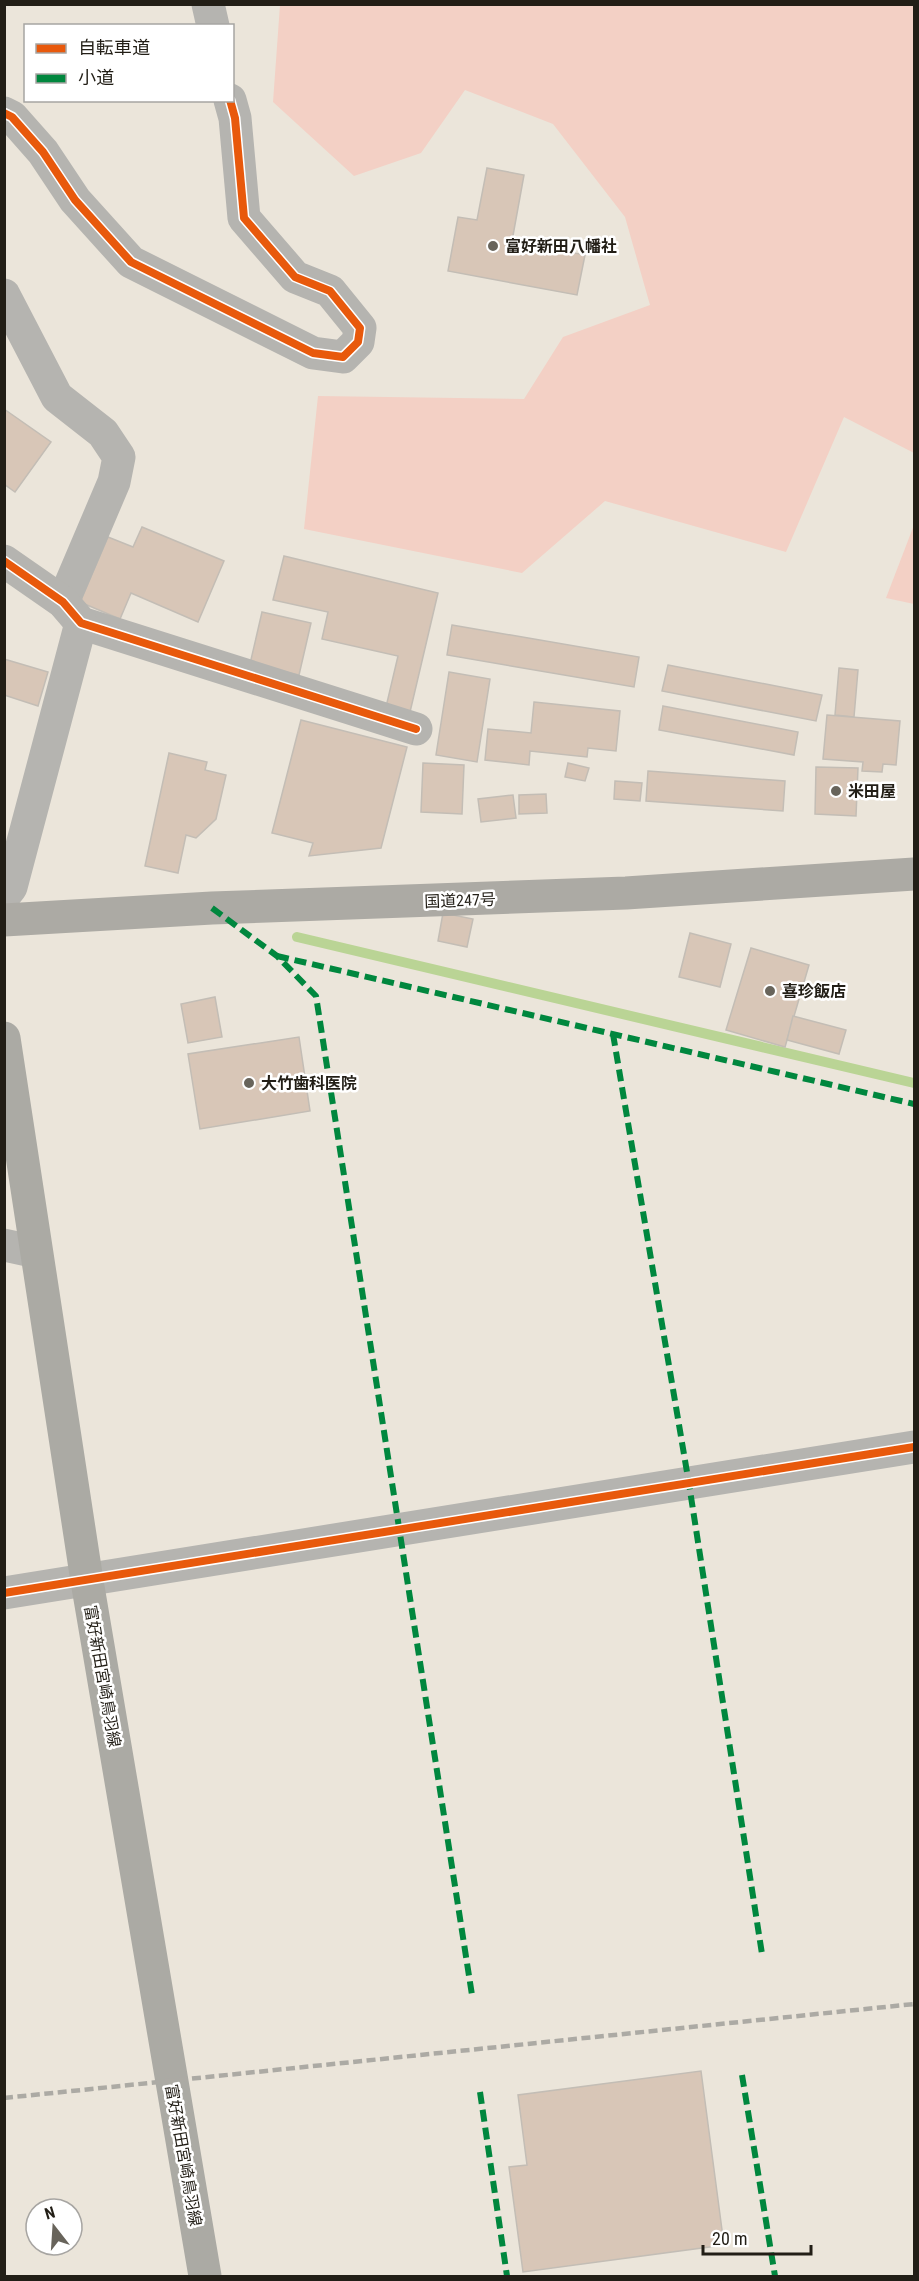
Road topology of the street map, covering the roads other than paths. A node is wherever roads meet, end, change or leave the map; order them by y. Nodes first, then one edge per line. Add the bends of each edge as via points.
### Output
1 (207, 4) edge
2 (212, 24) edge
3 (231, 102) edge
4 (4, 113) edge
5 (4, 295) edge
6 (4, 561) edge
7 (72, 612) junction
8 (416, 729) dead end
9 (915, 874) edge
10 (4, 897) edge
11 (4, 920) edge
12 (4, 1038) edge
13 (4, 1245) edge
14 (36, 1252) junction
15 (915, 1447) edge
16 (87, 1581) junction
17 (4, 1593) edge
18 (204, 2277) edge

1 - 2 street
3 - 4 street via 244,218 295,277 330,291 360,328 358,342 343,357 313,353 131,262 75,200 43,152
5 - 7 street via 57,397 103,433 119,457
6 - 7 street
7 - 8 street
7 - 10 street via 11,887
9 - 11 highway, 国道247号 via 626,893
12 - 14 main road, 富好新田宮崎鳥羽線
13 - 14 street
14 - 16 main road, 富好新田宮崎鳥羽線
15 - 16 street
16 - 17 street
16 - 18 main road, 富好新田宮崎鳥羽線

